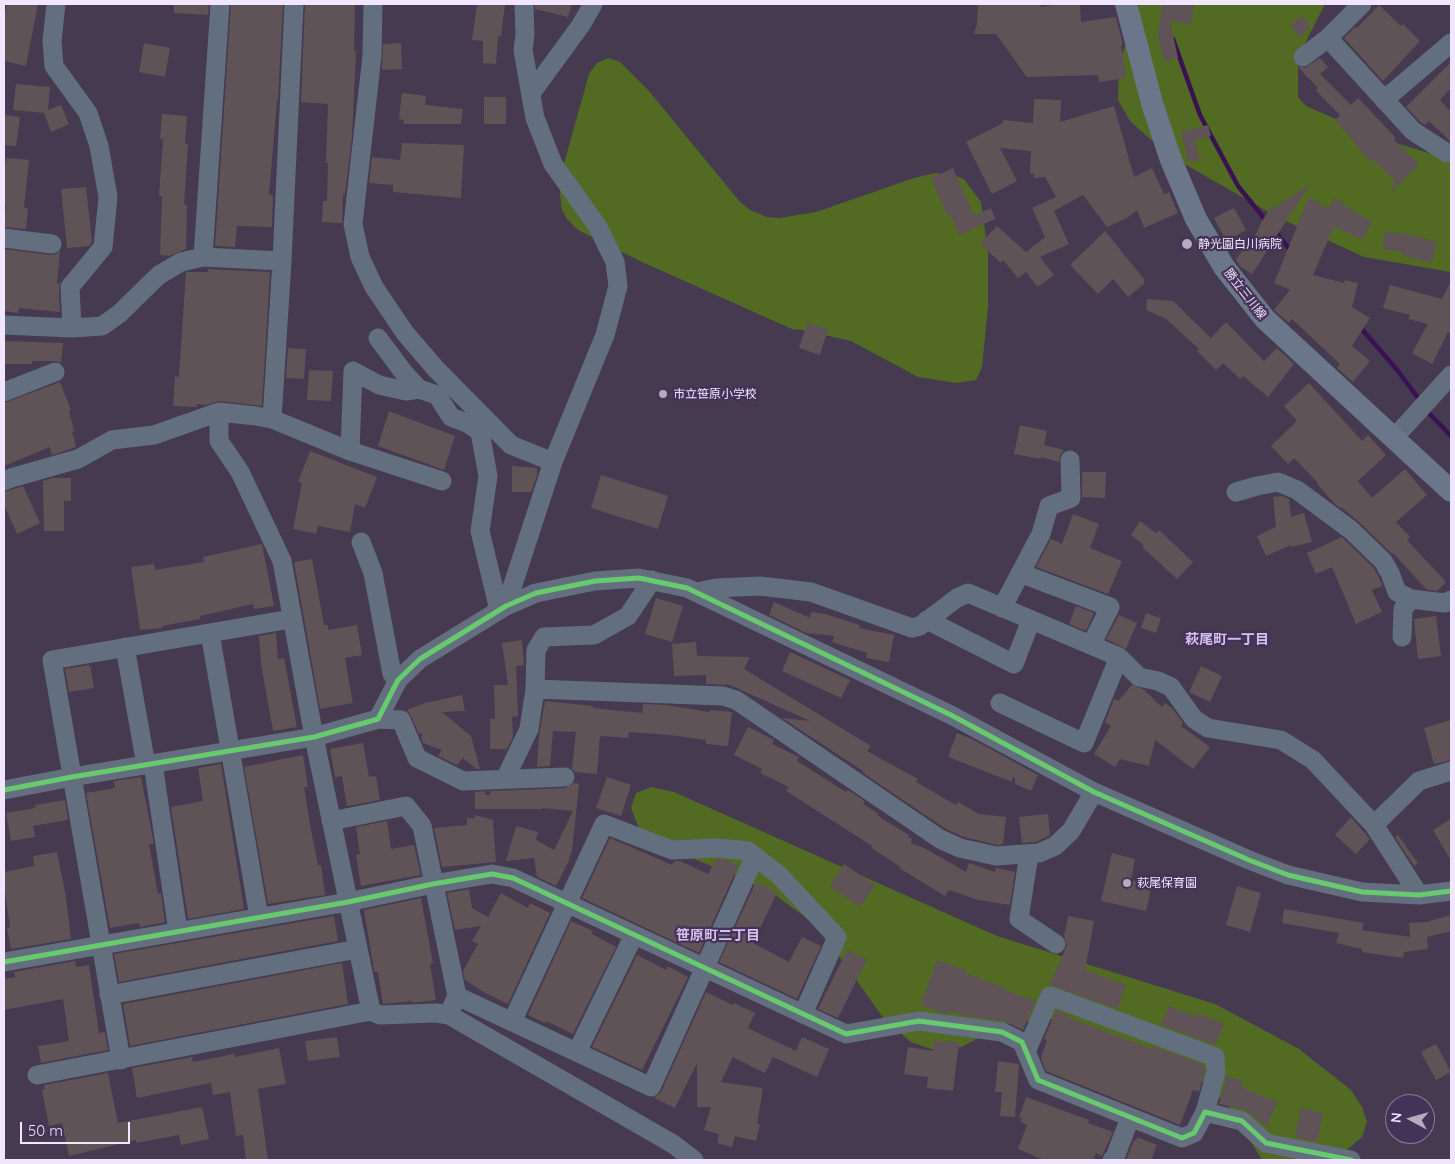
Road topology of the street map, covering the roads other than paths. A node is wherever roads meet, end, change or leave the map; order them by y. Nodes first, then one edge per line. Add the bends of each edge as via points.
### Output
1 (56, 4) edge
2 (220, 4) edge
3 (294, 4) edge
4 (373, 4) edge
5 (524, 4) edge
6 (593, 4) edge
7 (1126, 4) edge
8 (1362, 4) edge
9 (1328, 38) junction
10 (1451, 43) edge
11 (1303, 57) dead end
12 (532, 92) junction
13 (1384, 100) junction
14 (1447, 153) dead end
15 (4, 238) edge
16 (52, 244) dead end
17 (203, 257) junction
18 (282, 262) junction
19 (4, 325) edge
20 (72, 328) junction
21 (378, 338) dead end
22 (55, 372) dead end
23 (1451, 375) edge
24 (420, 389) junction
25 (4, 392) edge
26 (219, 412) junction
27 (272, 419) junction
28 (1394, 438) junction
29 (350, 451) junction
30 (1070, 460) dead end
31 (554, 462) junction
32 (4, 481) edge
33 (442, 481) dead end
34 (1236, 492) dead end
35 (1451, 492) edge
36 (361, 542) dead end
37 (1020, 573) junction
38 (652, 580) junction
39 (697, 592) junction
40 (1411, 599) junction
41 (1451, 600) edge
42 (503, 608) junction
43 (1002, 608) junction
44 (291, 619) junction
45 (927, 620) junction
46 (1031, 620) junction
47 (210, 633) junction
48 (1402, 637) dead end
49 (1091, 645) junction
50 (126, 647) junction
51 (1118, 657) junction
52 (398, 680) junction
53 (536, 689) junction
54 (1000, 703) dead end
55 (378, 719) junction
56 (314, 737) junction
57 (231, 751) junction
58 (150, 764) junction
59 (1451, 771) edge
60 (72, 777) junction
61 (565, 777) dead end
62 (506, 779) junction
63 (4, 790) edge
64 (1094, 792) junction
65 (331, 821) junction
66 (1374, 824) junction
67 (1030, 854) junction
68 (755, 856) junction
69 (433, 884) junction
70 (1451, 891) edge
71 (1419, 895) junction
72 (348, 902) junction
73 (566, 903) junction
74 (259, 917) junction
75 (178, 931) junction
76 (634, 935) junction
77 (101, 944) junction
78 (1056, 944) dead end
79 (358, 949) junction
80 (4, 962) edge
81 (705, 968) junction
82 (110, 995) junction
83 (457, 996) junction
84 (371, 1012) junction
85 (803, 1014) junction
86 (449, 1015) junction
87 (512, 1022) junction
88 (577, 1052) junction
89 (1026, 1052) junction
90 (121, 1060) junction
91 (36, 1076) dead end
92 (1205, 1112) junction
93 (1130, 1118) junction
94 (694, 1160) edge
95 (1112, 1160) edge
96 (1351, 1160) edge

1 - 20 street via 52,41 54,66 88,113 99,146 108,197 103,247 70,288
2 - 17 street
3 - 18 street
4 - 31 street via 372,56 353,224 360,257 374,287 405,333 436,369 511,445
5 - 12 street via 523,50
6 - 12 street
7 - 28 main road, 勝立三川線 via 1171,160 1196,219 1224,268 1265,319
8 - 9 street
9 - 11 street
9 - 13 street
10 - 13 street
12 - 31 street via 536,118 553,164 598,227 615,262 618,286 605,335
13 - 14 street via 1413,131
15 - 16 street
17 - 18 street
17 - 20 street via 181,262 159,275 102,326
18 - 27 street
19 - 20 street
21 - 24 street
22 - 25 street
23 - 28 street
24 - 29 street via 406,391 379,385 353,371
24 - 42 street via 437,395 451,417 480,432 488,476 480,531
26 - 27 street
26 - 32 street via 154,435 112,440 78,459
26 - 44 street via 219,441 240,472 282,561
27 - 29 street
28 - 35 main road, 勝立三川線
29 - 33 street
30 - 37 street via 1071,498 1049,506 1041,534
31 - 42 street
34 - 40 street via 1278,482 1297,490 1351,530 1383,562 1397,592
36 - 52 street via 373,573 392,674
37 - 43 street
37 - 49 street via 1110,607
38 - 39 street
38 - 42 street via 595,580 536,593
38 - 53 street via 628,616 594,634 544,637 536,650
39 - 45 street via 760,586 811,592 912,628
39 - 64 street via 951,715
40 - 41 street via 1445,603
40 - 48 street via 1403,609
42 - 52 street via 420,659
43 - 45 street via 968,593
43 - 46 street
44 - 47 street
44 - 56 street
45 - 46 street via 1014,664
46 - 49 street
47 - 50 street
47 - 57 street
49 - 51 street
50 - 58 street
50 - 60 street via 52,660
51 - 54 street via 1084,743
51 - 66 street via 1139,677 1171,687 1194,719 1208,728 1282,740 1300,751 1313,760
52 - 55 street
53 - 62 street via 529,729
53 - 67 street via 724,696 736,700 940,839 960,848 996,856
55 - 56 street
55 - 62 street via 401,720 417,758 463,781
56 - 57 street
56 - 65 street
57 - 58 street
57 - 74 street
58 - 60 street
58 - 75 street
59 - 66 street via 1419,781
60 - 63 street
60 - 77 street
61 - 62 street
64 - 67 street via 1071,831 1055,846
64 - 71 street via 1288,875 1362,892
65 - 69 street via 406,806 422,826
65 - 72 street
66 - 71 street
67 - 78 street via 1019,919
68 - 73 street via 748,851 717,848 672,850 604,824
68 - 81 street
68 - 85 street via 779,874 837,937
69 - 72 street
69 - 73 street via 492,874 513,878
69 - 83 street
70 - 71 street
72 - 74 street
72 - 79 street
73 - 76 street
73 - 87 street
74 - 75 street
75 - 77 street
76 - 81 street
76 - 88 street
77 - 80 street
77 - 82 street
79 - 82 street
79 - 84 street
81 - 85 street
81 - 88 street via 651,1086
82 - 90 street
83 - 86 street
83 - 87 street
84 - 86 street via 380,1015 436,1012
84 - 90 street
85 - 89 street via 846,1034 919,1021 1002,1032 1022,1042
86 - 94 street via 673,1144
87 - 88 street
89 - 92 street via 1050,996 1215,1057 1216,1072
89 - 93 street via 1038,1080
90 - 91 street
92 - 93 street via 1194,1133 1182,1138
92 - 96 street via 1242,1121 1266,1143
93 - 95 street

